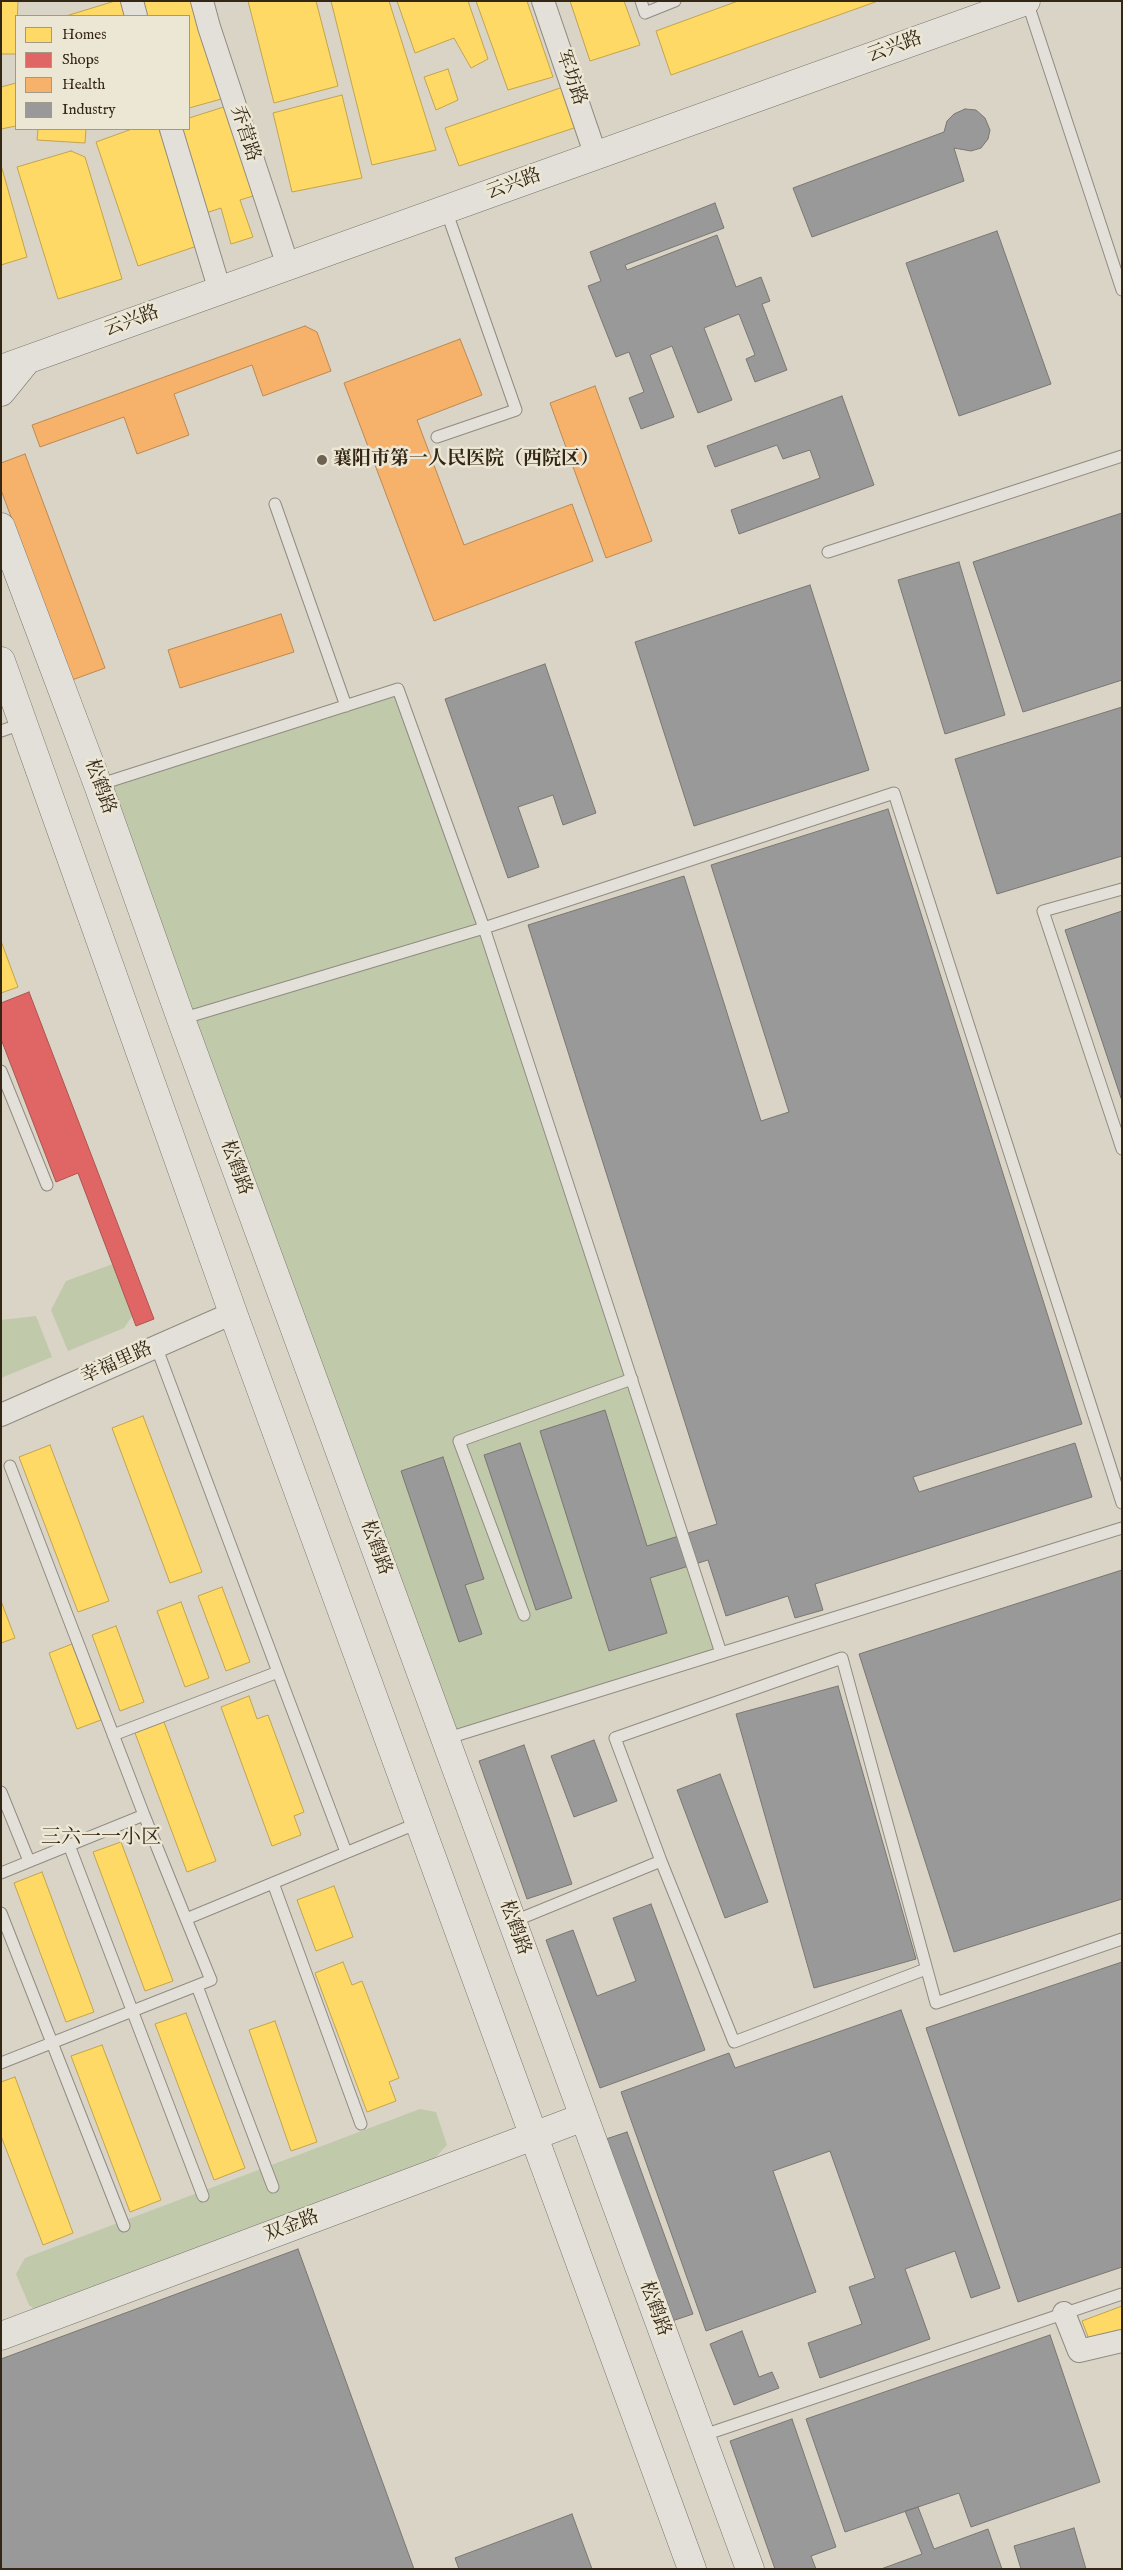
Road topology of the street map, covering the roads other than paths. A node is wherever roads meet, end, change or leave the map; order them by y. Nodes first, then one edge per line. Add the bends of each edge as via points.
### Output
1 (132, 1) edge
2 (202, 1) edge
3 (543, 1) edge
4 (640, 1) edge
5 (676, 1) edge
6 (1026, 1) edge
7 (136, 15) edge
8 (171, 130) edge
9 (596, 156) junction
10 (446, 210) junction
11 (288, 266) junction
12 (1122, 290) edge
13 (220, 291) junction
14 (14, 358) edge
15 (1, 369) edge
16 (1, 392) edge
17 (437, 437) dead end
18 (1122, 456) edge
19 (275, 504) dead end
20 (1, 527) edge
21 (828, 552) dead end
22 (1, 661) edge
23 (346, 706) junction
24 (12, 727) edge
25 (98, 785) junction
26 (1122, 889) edge
27 (484, 928) junction
28 (181, 1018) junction
29 (1, 1071) edge
30 (1122, 1149) edge
31 (47, 1185) dead end
32 (233, 1313) junction
33 (156, 1346) junction
34 (632, 1379) junction
35 (1, 1415) edge
36 (10, 1466) dead end
37 (1122, 1503) edge
38 (1122, 1528) edge
39 (524, 1616) dead end
40 (721, 1653) junction
41 (278, 1672) junction
42 (114, 1735) junction
43 (445, 1739) junction
44 (1, 1792) edge
45 (144, 1815) junction
46 (418, 1822) junction
47 (69, 1845) junction
48 (346, 1852) junction
49 (29, 1861) junction
50 (660, 1861) junction
51 (1, 1872) edge
52 (273, 1883) junction
53 (1, 1913) edge
54 (186, 1919) junction
55 (512, 1922) junction
56 (1122, 1939) edge
57 (926, 1969) junction
58 (197, 1986) junction
59 (132, 2011) junction
60 (52, 2043) junction
61 (1, 2063) edge
62 (584, 2117) junction
63 (361, 2124) dead end
64 (533, 2136) junction
65 (273, 2186) dead end
66 (203, 2196) dead end
67 (124, 2226) dead end
68 (1122, 2294) edge
69 (1064, 2313) junction
70 (1, 2336) edge
71 (1122, 2341) edge
72 (700, 2436) junction
73 (692, 2569) edge
74 (750, 2569) edge

1 - 7 street
2 - 11 street, 乔营路
3 - 9 street, 军坊路
4 - 5 lane via 645,13
6 - 9 main road, 云兴路
6 - 12 lane
8 - 13 street
9 - 10 main road, 云兴路
10 - 11 main road, 云兴路
10 - 17 lane via 516,410
11 - 13 main road, 云兴路
13 - 14 main road, 云兴路
14 - 15 main road, 云兴路
14 - 16 main road
18 - 21 lane
19 - 23 lane
20 - 25 main road, 松鹤路
22 - 24 main road
23 - 25 lane
23 - 27 lane via 398,689
24 - 32 main road
25 - 28 main road, 松鹤路
26 - 30 lane via 1043,911
27 - 28 lane
27 - 34 lane
27 - 37 lane via 894,793
28 - 43 main road, 松鹤路
29 - 31 lane
32 - 33 street, 幸福里路
32 - 46 main road
33 - 35 street, 幸福里路
33 - 41 lane
34 - 39 lane via 459,1441
34 - 40 lane
36 - 42 lane
38 - 40 lane
40 - 43 lane
41 - 42 lane
41 - 48 lane
42 - 45 lane
43 - 55 main road, 松鹤路
44 - 49 lane
45 - 47 lane
45 - 54 lane
46 - 48 lane
46 - 64 main road
47 - 49 lane
47 - 59 lane
48 - 52 lane
49 - 51 lane
50 - 55 lane
50 - 57 lane via 734,2042
50 - 57 lane via 615,1738 842,1658
52 - 54 lane
52 - 63 lane
53 - 60 lane
54 - 58 lane via 211,1980
55 - 62 main road, 松鹤路
56 - 57 lane via 936,2003
58 - 59 lane
58 - 65 lane
59 - 60 lane
59 - 66 lane
60 - 61 lane
60 - 67 lane
62 - 64 main road, 双金路
62 - 72 main road, 松鹤路
64 - 70 main road, 双金路
64 - 73 main road
68 - 69 lane
69 - 71 street via 1079,2351
69 - 72 lane
72 - 74 main road, 松鹤路

